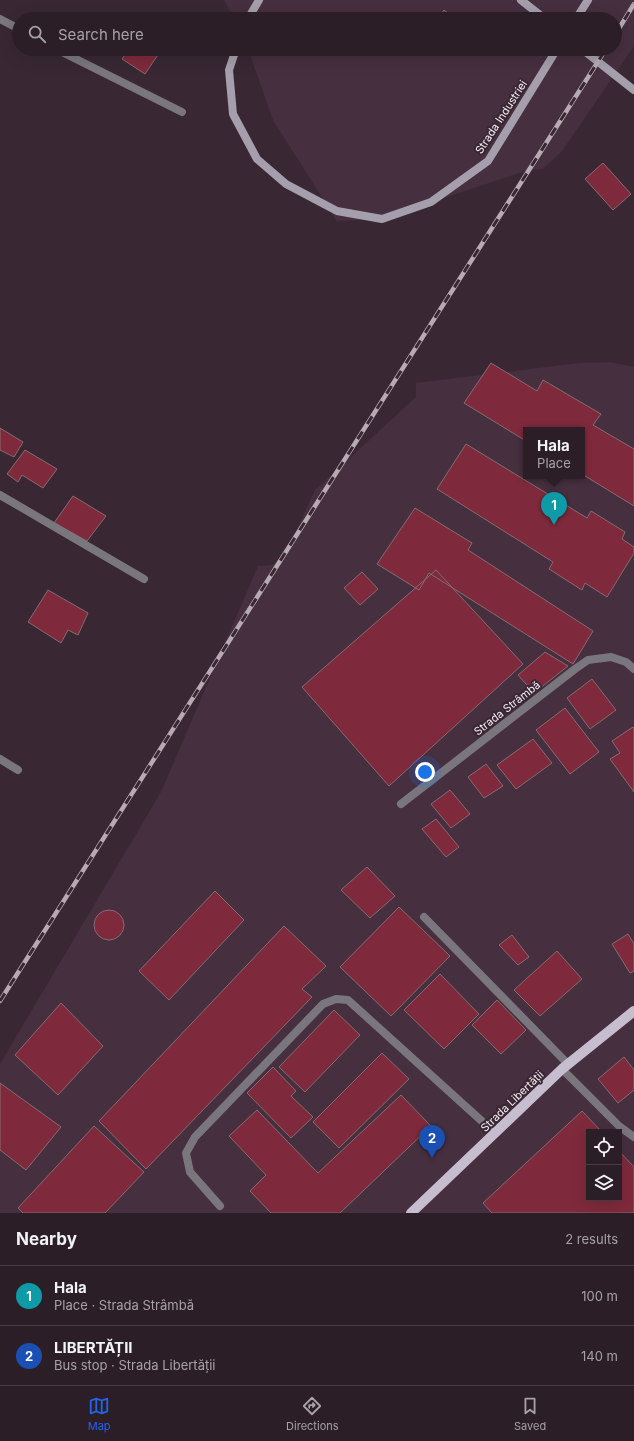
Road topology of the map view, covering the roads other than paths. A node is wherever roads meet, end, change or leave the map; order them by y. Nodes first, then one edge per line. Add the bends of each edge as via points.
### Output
1 (259, 0) edge
2 (521, 0) edge
3 (588, 0) edge
4 (252, 12) edge
5 (536, 12) edge
6 (580, 12) edge
7 (0, 19) edge
8 (12, 25) edge
9 (70, 56) edge
10 (234, 56) edge
11 (554, 56) edge
12 (591, 56) edge
13 (634, 90) edge
14 (182, 112) dead end
15 (0, 495) edge
16 (144, 579) dead end
17 (634, 668) edge
18 (0, 759) edge
19 (18, 770) dead end
20 (401, 804) dead end
21 (424, 918) dead end
22 (634, 1011) edge
23 (565, 1067) junction
24 (495, 1133) junction
25 (634, 1137) edge
26 (220, 1206) dead end
27 (411, 1213) edge

1 - 4 street
2 - 5 street
3 - 6 street
7 - 8 street
9 - 14 street
10 - 11 street, Strada Industriei via 229,70 233,114 257,159 286,184 337,211 382,219 431,202 488,161
12 - 13 street
15 - 16 street
17 - 20 street, Strada Strâmbă via 611,657 588,660
18 - 19 street
21 - 23 street
22 - 23 main road, Strada Libertății
23 - 24 main road, Strada Libertății
23 - 25 street via 619,1126
24 - 26 street via 348,1000 336,999 323,1004 195,1137 186,1154 190,1172
24 - 27 main road, Strada Libertății

